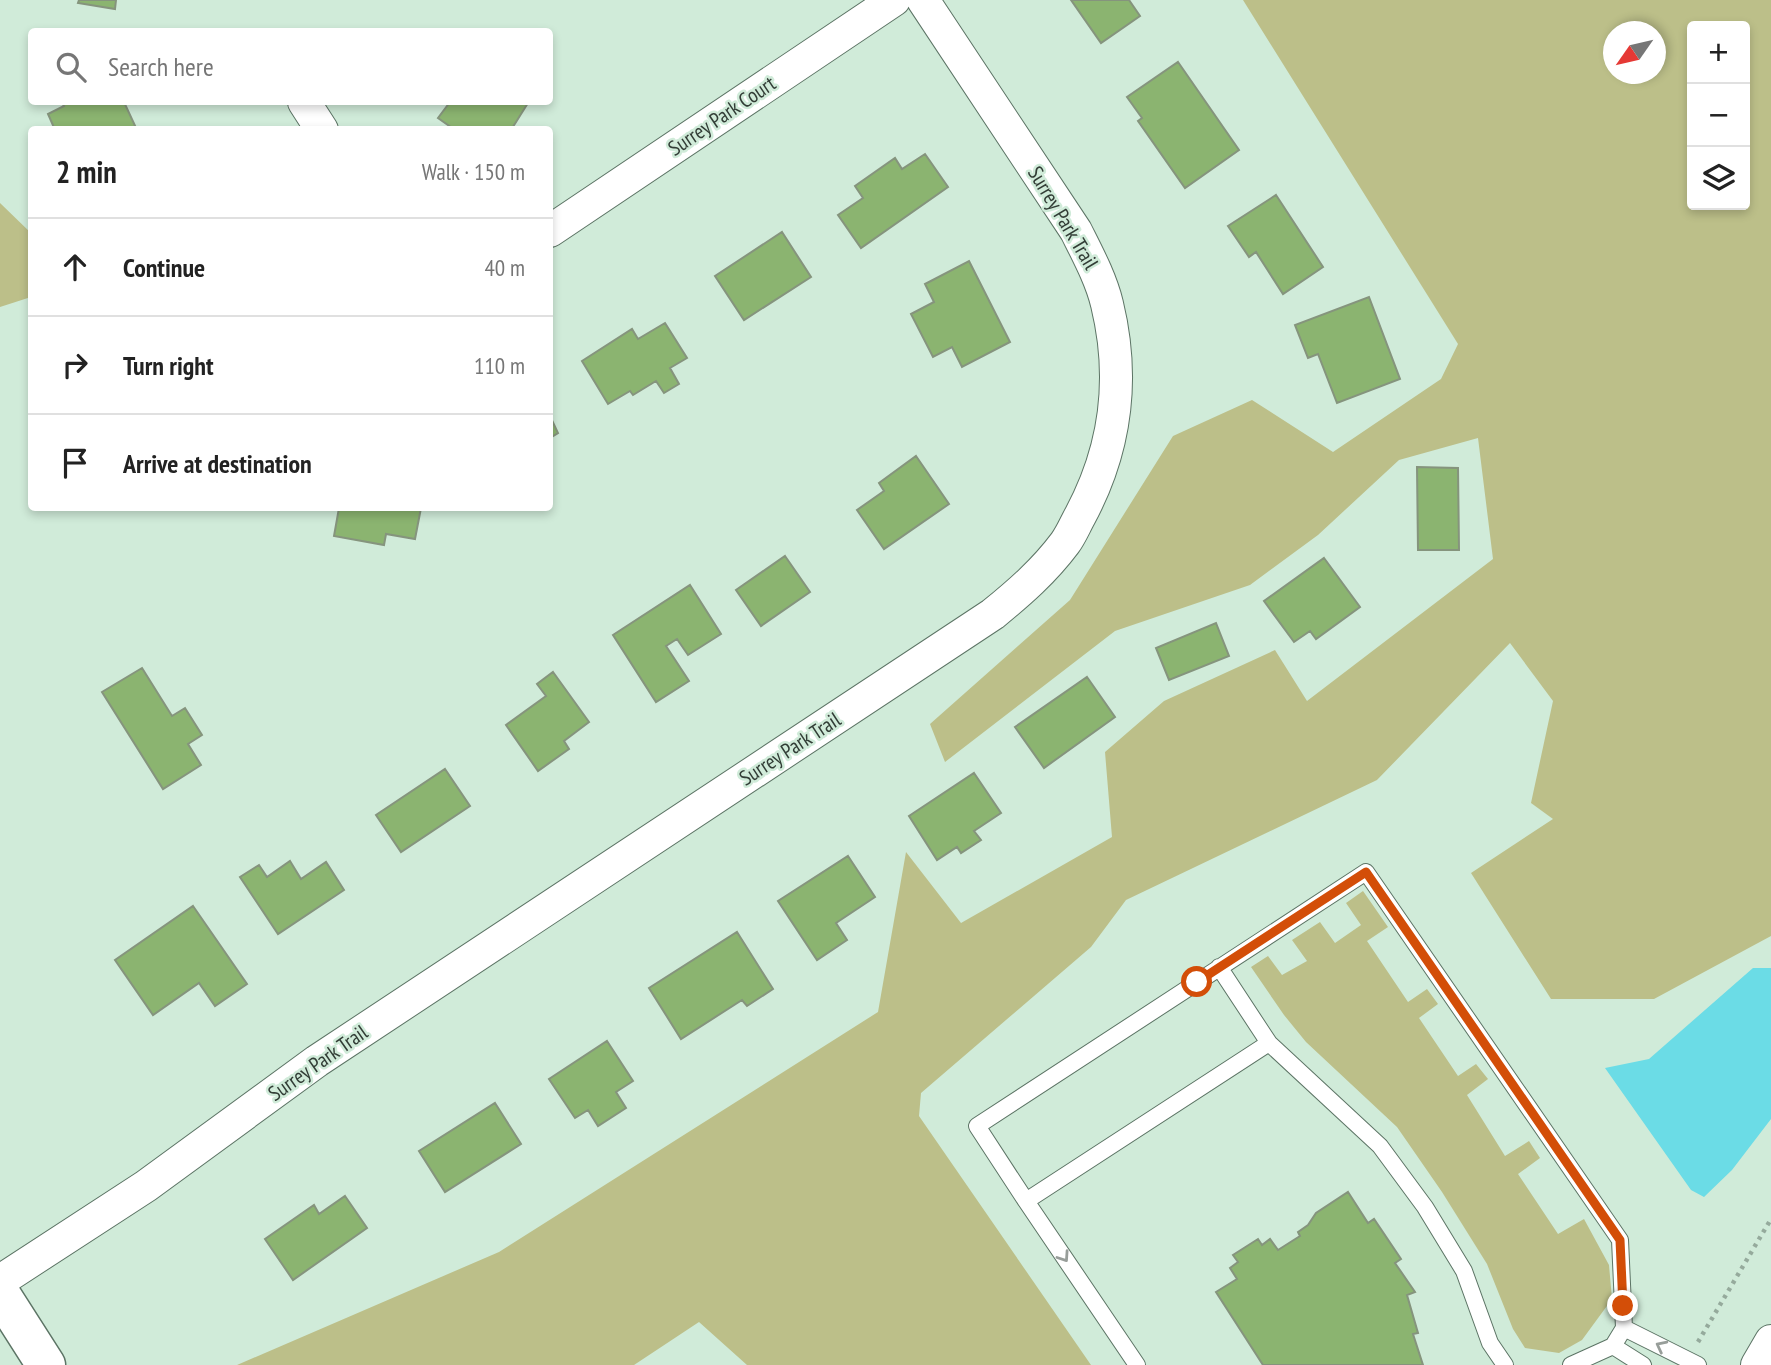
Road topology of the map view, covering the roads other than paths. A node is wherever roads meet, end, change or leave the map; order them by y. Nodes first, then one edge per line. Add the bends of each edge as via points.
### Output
1 (894, 0) edge
2 (922, 0) edge
3 (306, 105) edge
4 (320, 126) edge
5 (553, 228) edge
6 (1219, 967) junction
7 (1269, 1043) junction
8 (1026, 1201) junction
9 (0, 1281) edge
10 (0, 1293) edge
11 (1624, 1328) junction
12 (1771, 1341) edge
13 (1613, 1346) junction
14 (1693, 1362) edge
15 (46, 1365) edge
16 (1137, 1365) edge
17 (1505, 1365) edge
18 (1571, 1365) edge
19 (1643, 1365) edge
20 (1758, 1365) edge

1 - 5 street, Surrey Park Court
2 - 9 street, Surrey Park Trail via 1076,231 1107,304 1117,363 1113,427 1097,484 1067,541 1035,579 993,614 317,1061 146,1186
3 - 4 street
6 - 7 lane
6 - 8 lane via 977,1126
6 - 11 lane via 1366,872 1620,1240
7 - 8 lane
7 - 17 lane via 1380,1146 1425,1207 1464,1271 1490,1343
8 -> 16 lane
10 - 15 main road
11 - 13 lane
14 -> 11 lane
12 - 20 street
13 - 18 lane
13 - 19 lane

